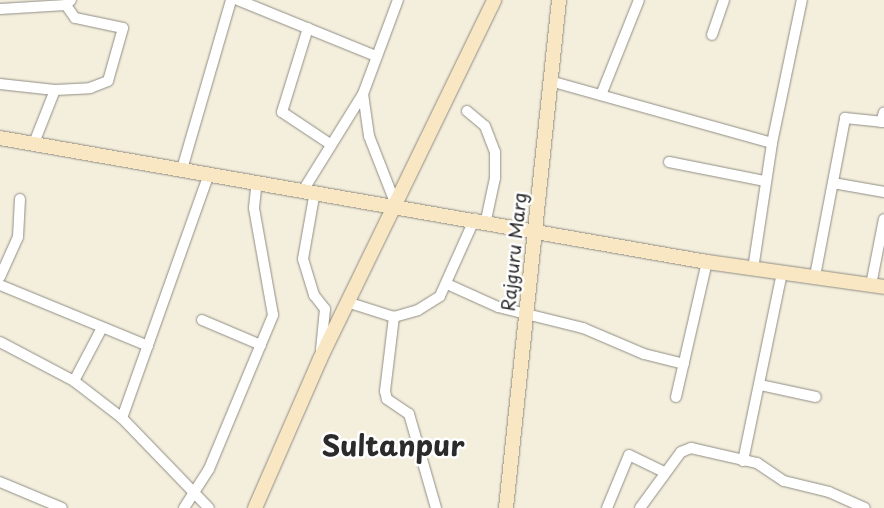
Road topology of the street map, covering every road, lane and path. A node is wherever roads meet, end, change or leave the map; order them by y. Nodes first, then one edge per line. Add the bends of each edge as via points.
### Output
1 (231, 0) edge
2 (238, 0) edge
3 (398, 0) edge
4 (494, 0) edge
5 (559, 0) edge
6 (639, 0) edge
7 (724, 0) edge
8 (802, 0) edge
9 (68, 3) edge
10 (0, 9) edge
11 (308, 28) junction
12 (712, 34) dead end
13 (376, 56) junction
14 (550, 81) junction
15 (0, 84) edge
16 (55, 90) junction
17 (363, 94) junction
18 (601, 95) junction
19 (467, 111) dead end
20 (883, 119) edge
21 (0, 138) edge
22 (34, 143) junction
23 (772, 143) junction
24 (330, 144) junction
25 (669, 162) dead end
26 (182, 169) junction
27 (209, 173) junction
28 (765, 181) junction
29 (257, 182) junction
30 (833, 183) junction
31 (310, 190) junction
32 (884, 192) edge
33 (20, 199) dead end
34 (396, 205) junction
35 (480, 219) junction
36 (884, 219) edge
37 (535, 228) junction
38 (707, 262) junction
39 (753, 268) junction
40 (782, 272) junction
41 (815, 276) junction
42 (0, 277) edge
43 (448, 284) junction
44 (0, 285) edge
45 (878, 286) edge
46 (350, 303) junction
47 (526, 314) junction
48 (394, 316) junction
49 (202, 320) dead end
50 (102, 328) junction
51 (0, 342) edge
52 (261, 345) junction
53 (148, 346) junction
54 (320, 358) junction
55 (684, 364) junction
56 (74, 381) junction
57 (760, 385) junction
58 (676, 396) dead end
59 (816, 397) dead end
60 (122, 418) junction
61 (743, 461) junction
62 (664, 472) junction
63 (0, 482) edge
64 (194, 496) junction
65 (62, 508) edge
66 (184, 508) edge
67 (209, 508) edge
68 (256, 508) edge
69 (436, 508) edge
70 (506, 508) edge
71 (607, 508) edge
72 (640, 508) edge
73 (865, 508) edge

1 - 26 street
2 - 11 street
3 - 13 street
4 - 34 street
5 - 14 street, Rajguru Marg
6 - 18 street
7 - 12 street
8 - 23 street
9 - 10 street
9 - 16 street via 75,18 121,26 124,32 104,85
11 - 13 street
11 - 24 street via 282,112
13 - 17 street
14 - 18 street
14 - 37 street, Rajguru Marg
15 - 16 street
16 - 22 street
17 - 24 street
17 - 34 street via 369,136
18 - 23 street
19 - 35 street via 485,126 495,152 495,178
20 - 30 street via 845,118
21 - 22 street
22 - 26 street
23 - 28 street
24 - 31 street
25 - 28 street
26 - 27 street
27 - 29 street
27 - 53 street
28 - 39 street
29 - 31 street
29 - 52 street via 254,208 273,308
30 - 32 street
30 - 41 street
31 - 34 street
31 - 54 street via 303,259 314,295 325,309
33 - 42 street via 18,238
34 - 35 street
34 - 46 street
35 - 37 street
35 - 43 street
36 - 45 street
37 - 38 street
37 - 47 street, Rajguru Marg
38 - 39 street
38 - 55 street
39 - 40 street
40 - 41 street
40 - 57 street
41 - 45 street
43 - 47 street via 489,304
43 - 48 street via 428,305
44 - 50 street
46 - 48 street
46 - 54 street
47 - 55 street via 583,328 644,354
47 - 70 street, Rajguru Marg
48 - 69 street via 385,391 387,399 409,414
49 - 52 street
50 - 53 street
50 - 56 street
51 - 56 street
52 - 64 street
53 - 60 street
54 - 68 street
55 - 58 street
56 - 60 street
57 - 59 street
57 - 61 street
60 - 64 street
61 - 62 street via 686,448
61 - 73 street via 763,466 784,482 830,492
62 - 71 street via 629,456
62 - 72 street
63 - 65 street
64 - 66 street
64 - 67 street

